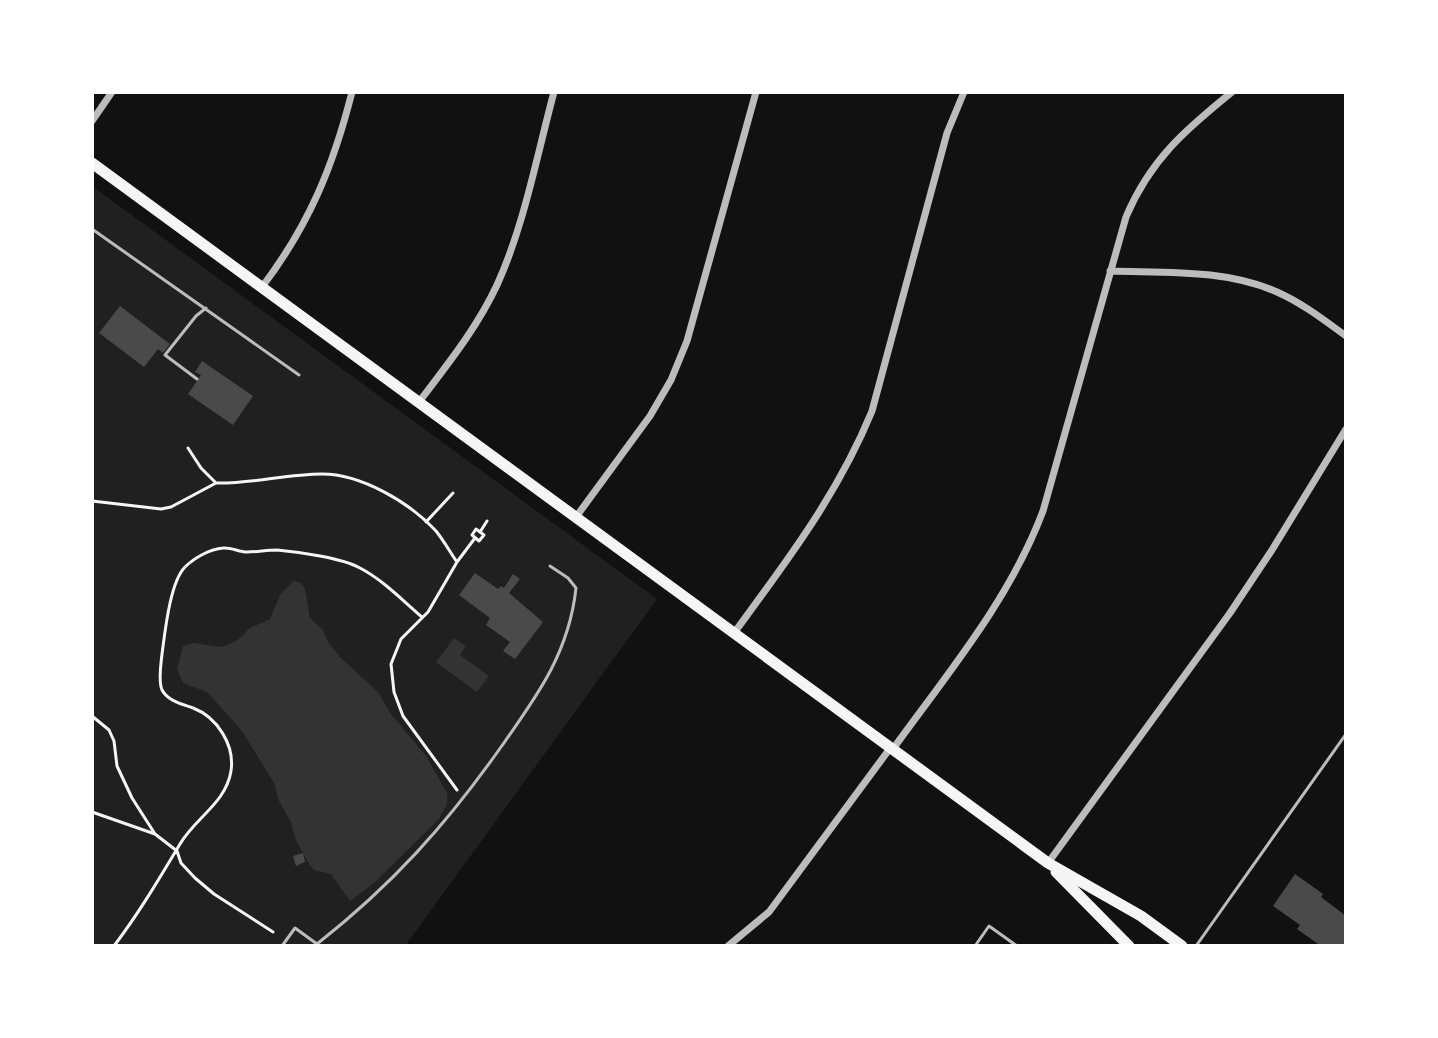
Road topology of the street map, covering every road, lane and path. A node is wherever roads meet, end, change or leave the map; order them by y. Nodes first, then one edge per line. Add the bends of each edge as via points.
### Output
1 (112, 92) edge
2 (352, 92) edge
3 (554, 92) edge
4 (756, 92) edge
5 (964, 92) edge
6 (1232, 92) edge
7 (92, 121) edge
8 (92, 163) edge
9 (92, 229) edge
10 (1110, 271) junction
11 (262, 287) junction
12 (206, 308) junction
13 (1346, 336) edge
14 (299, 375) dead end
15 (197, 379) dead end
16 (419, 402) junction
17 (1346, 429) edge
18 (188, 448) dead end
19 (216, 483) junction
20 (453, 493) dead end
21 (92, 501) edge
22 (576, 517) junction
23 (487, 521) dead end
24 (426, 522) junction
25 (457, 562) junction
26 (550, 566) dead end
27 (422, 617) junction
28 (734, 633) junction
29 (92, 716) edge
30 (1346, 734) edge
31 (892, 748) junction
32 (458, 806) junction
33 (92, 812) edge
34 (155, 834) junction
35 (177, 851) junction
36 (1048, 863) junction
37 (273, 932) dead end
38 (114, 946) edge
39 (282, 946) edge
40 (728, 946) edge
41 (975, 946) edge
42 (1017, 946) edge
43 (1129, 946) edge
44 (1182, 946) edge
45 (1196, 946) edge

1 - 7 street
2 - 11 street via 324,184 305,224
3 - 16 street via 497,286
4 - 22 street via 682,354 650,416
5 - 28 street via 947,133 872,411 855,454 821,513
6 - 10 street via 1157,159 1134,197
8 - 11 main road
9 - 12 lane
10 - 13 street via 1218,275 1260,285
10 - 31 street via 1031,544 996,604
11 - 16 main road
12 - 14 lane
12 - 15 lane via 165,355
16 - 22 main road
17 - 36 street via 1230,613
18 - 19 path
19 - 21 path via 161,509
19 - 24 path via 323,474 354,478
20 - 24 path
22 - 28 main road
23 - 25 path via 480,532 476,529
24 - 25 path
25 - 27 path
26 - 32 lane via 576,588 561,649 544,685
27 - 32 path via 394,652 394,692 409,725 457,791
27 - 35 path via 378,579 358,566 336,561 224,547 182,569 169,610 161,688 169,698 213,721 233,761 224,793
28 - 31 main road
29 - 34 path via 109,730 117,766
30 - 45 lane
31 - 36 main road
31 - 40 street via 769,912
32 - 39 lane via 423,848 329,935 317,944 295,928
33 - 34 path
34 - 35 path
35 - 37 path via 195,878
35 - 38 path
36 - 43 main road
36 - 44 main road
41 - 42 lane via 989,926

